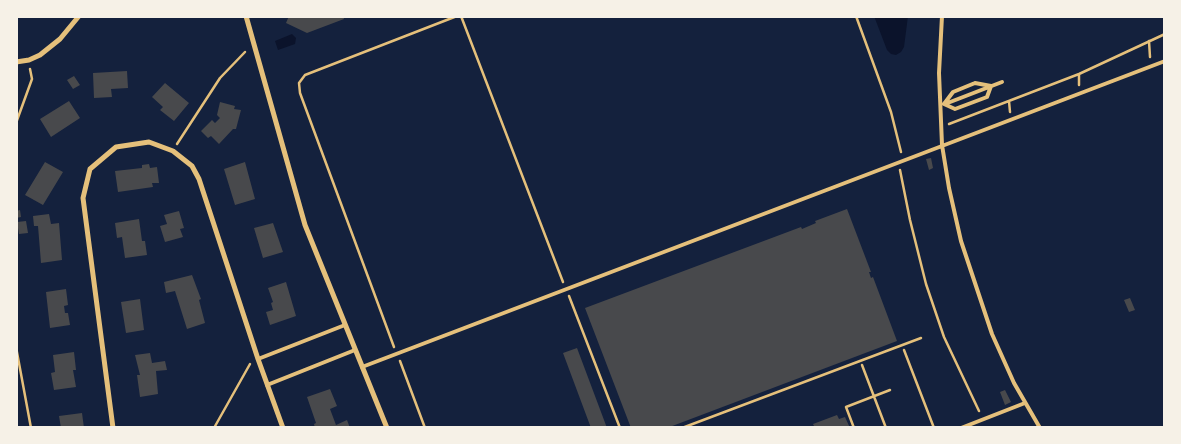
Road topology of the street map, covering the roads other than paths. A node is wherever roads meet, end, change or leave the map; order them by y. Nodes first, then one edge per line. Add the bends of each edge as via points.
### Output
1 (79, 16) edge
2 (246, 16) edge
3 (942, 16) edge
4 (1165, 61) edge
5 (16, 62) edge
6 (1002, 82) dead end
7 (991, 86) junction
8 (942, 105) junction
9 (942, 145) junction
10 (345, 325) junction
11 (355, 350) junction
12 (258, 360) junction
13 (362, 366) junction
14 (267, 386) junction
15 (1025, 403) junction
16 (113, 428) edge
17 (283, 428) edge
18 (387, 428) edge
19 (961, 428) edge
20 (1040, 428) edge

1 - 5 street via 60,39 40,55
2 - 10 street via 305,225
3 - 8 lane via 938,73
4 - 9 lane
6 - 7 lane
7 - 8 lane
7 - 8 lane via 975,83 953,92
7 - 8 lane via 986,97 955,109
8 - 9 lane
9 - 13 lane
9 - 15 lane via 961,241 975,289 992,334
10 - 11 street
10 - 12 lane
11 - 13 street
11 - 14 lane
12 - 14 street
12 - 16 street via 192,166 173,151 148,142 116,147 90,169 83,198
13 - 18 street
14 - 17 street
15 - 19 lane
15 - 20 lane

